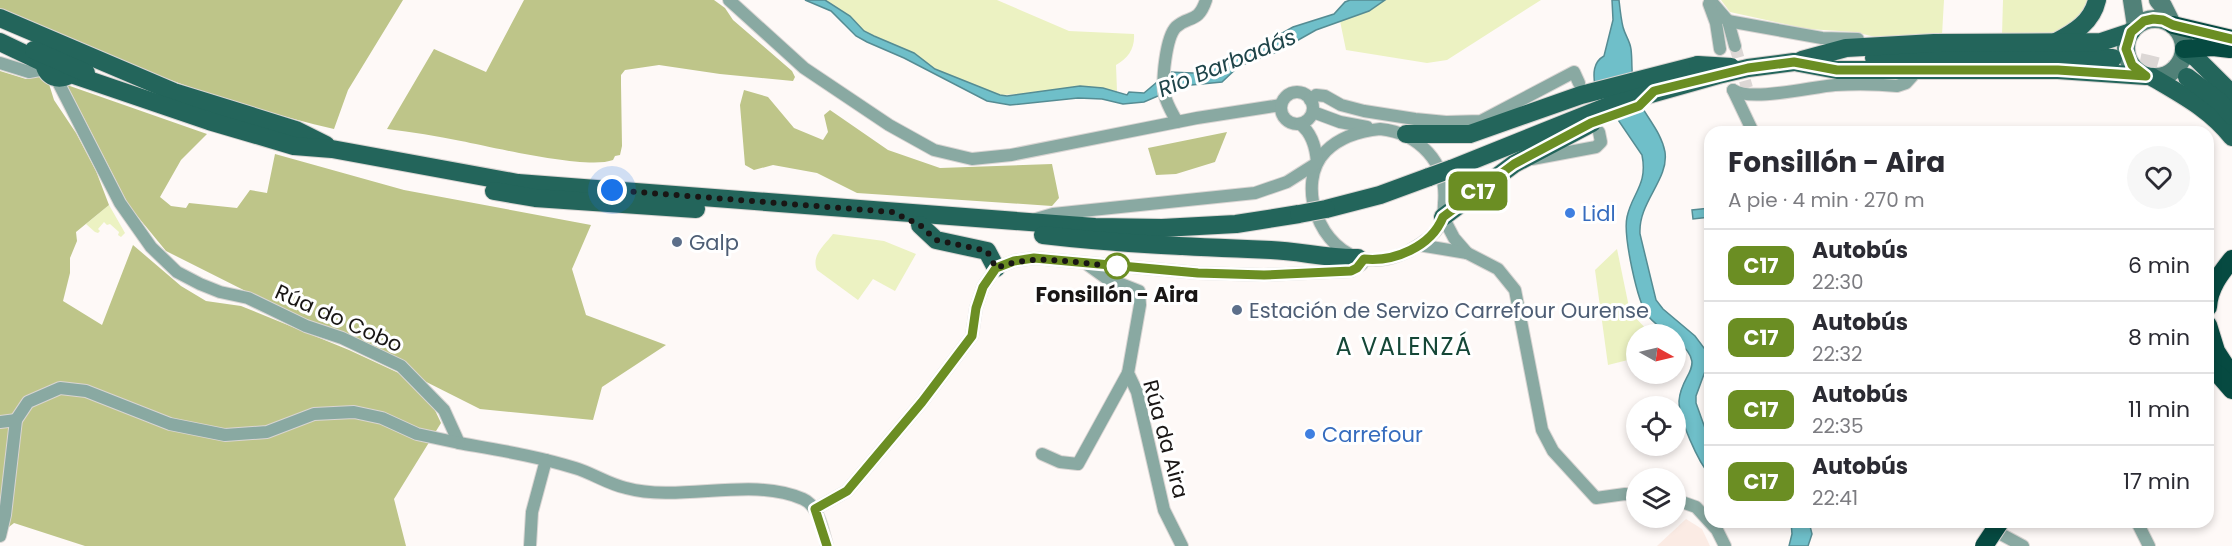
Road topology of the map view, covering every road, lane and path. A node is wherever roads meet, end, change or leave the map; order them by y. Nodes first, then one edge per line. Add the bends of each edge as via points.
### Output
1 (729, 0) edge
2 (1206, 0) edge
3 (1708, 0) edge
4 (2097, 0) edge
5 (2132, 0) edge
6 (2158, 0) edge
7 (0, 18) edge
8 (1728, 21) junction
9 (0, 25) edge
10 (2173, 25) junction
11 (2133, 29) junction
12 (0, 34) edge
13 (2232, 39) edge
14 (0, 42) edge
15 (2053, 44) junction
16 (1735, 46) tunnel mouth
17 (1885, 46) junction
18 (1720, 49) tunnel mouth
19 (2232, 49) edge
20 (2184, 50) junction
21 (2113, 58) tunnel mouth
22 (51, 59) junction
23 (1794, 62) junction
24 (0, 63) edge
25 (1748, 68) junction
26 (1917, 71) junction
27 (2149, 76) junction
28 (1577, 77) dead end
29 (2187, 77) tunnel mouth
30 (1654, 91) junction
31 (2232, 94) edge
32 (1749, 96) junction
33 (1281, 105) junction
34 (1312, 106) junction
35 (2232, 116) edge
36 (1177, 122) junction
37 (1300, 124) junction
38 (1482, 126) junction
39 (1751, 126) edge
40 (1753, 126) edge
41 (1380, 129) junction
42 (1599, 132) dead end
43 (1406, 134) junction
44 (2232, 137) edge
45 (332, 149) junction
46 (1522, 160) junction
47 (1317, 163) junction
48 (892, 212) junction
49 (1443, 217) junction
50 (1025, 222) junction
51 (920, 225) junction
52 (1419, 244) junction
53 (2232, 252) edge
54 (1467, 253) junction
55 (1361, 259) junction
56 (2232, 259) edge
57 (1086, 264) junction
58 (2214, 266) edge
59 (996, 268) junction
60 (2214, 286) edge
61 (2214, 344) edge
62 (2214, 372) edge
63 (1128, 374) junction
64 (2232, 376) edge
65 (2232, 390) edge
66 (16, 420) junction
67 (0, 422) edge
68 (459, 443) junction
69 (1042, 454) dead end
70 (546, 460) junction
71 (1626, 494) edge
72 (1686, 504) edge
73 (815, 509) junction
74 (1704, 516) edge
75 (1715, 528) edge
76 (1993, 528) edge
77 (1996, 528) edge
78 (2141, 528) edge
79 (0, 536) edge
80 (530, 546) edge
81 (827, 546) edge
82 (1182, 546) edge
83 (1725, 546) edge
84 (1984, 546) edge
85 (2023, 546) edge
86 (2149, 546) edge

1 - 36 street via 804,69 934,150 972,159 1011,155
2 - 36 street via 1197,16 1171,34 1165,96
3 - 8 street
3 - 18 street
4 - 15 main road via 2086,23
5 - 11 street
6 - 10 street
7 - 22 main road
8 - 16 street
8 - 17 street via 1822,38 1871,38
9 - 22 main road
10 - 11 street via 2153,19
10 - 13 highway
10 - 20 street via 2183,40
11 - 15 main road via 2101,42
11 - 27 street via 2126,49 2128,57 2138,72
12 - 22 main road
14 - 22 main road via 44,63
15 - 17 main road
17 - 23 main road via 1846,48
19 - 20 highway
20 - 27 street via 2177,67 2161,76
20 - 31 main road
21 - 23 main road via 1863,58
22 - 24 street via 29,72
22 - 45 main road via 297,130
22 - 45 main road via 126,92 209,121 294,146
22 - 68 street, Rúa do Cobo via 120,204 140,233 177,272 220,292 248,298 401,366 444,410
23 - 25 main road, bridge
23 - 26 main road via 1837,70
25 - 30 main road, bridge
25 - 38 main road, bridge via 1698,65
26 - 27 main road via 2058,70
26 - 32 street via 1897,86 1836,85
27 - 44 main road via 2197,103 2218,119
28 - 38 street
29 - 35 main road
30 - 46 main road via 1639,106 1591,123
30 - 50 main road, bridge via 1380,195 1326,209 1236,225 1162,228
32 - 39 street via 1733,90
32 - 40 street
33 - 34 street via 1288,95 1300,93
33 - 36 street
33 - 37 street via 1288,122
34 - 37 street via 1306,122
34 - 38 street via 1316,95 1325,96 1353,108
34 - 41 street via 1340,123
37 - 47 street via 1314,143
38 - 43 main road via 1455,135
41 - 43 street
41 - 47 street via 1343,138 1326,150
42 - 46 street via 1601,142 1596,147
43 - 49 street via 1430,152 1437,165 1445,192
45 - 48 main road via 518,183
46 - 49 main road
47 - 50 street via 1287,182 1255,193 1053,214
47 - 55 street via 1315,213 1339,248
48 - 50 main road
48 - 51 main road
49 - 52 street via 1430,238
49 - 54 street
51 - 55 main road
51 - 59 main road via 936,240 987,251
52 - 54 street
52 - 55 street via 1385,260
53 - 58 highway
54 - 71 street via 1498,269 1515,290 1542,430 1553,451 1596,498
55 - 57 street via 1351,271 1264,275
56 - 60 highway
57 - 59 street via 1034,258
57 - 63 street, Rúa da Aira via 1106,278 1139,291
59 - 73 street via 983,287 972,336 847,491
61 - 64 highway
62 - 65 highway
63 - 69 street via 1078,464
63 - 82 street, Rúa da Aira via 1137,392 1164,510
66 - 67 street
66 - 68 street via 28,402 60,388 86,391 170,424 225,435 267,432 314,414 354,412 382,418 417,434
66 - 79 street
68 - 70 street
70 - 73 street via 626,488 663,493 773,491 805,499
70 - 80 street via 532,512
72 - 74 street
73 - 81 street
75 - 83 street
76 - 85 street
77 - 84 highway, bridge
78 - 86 street

